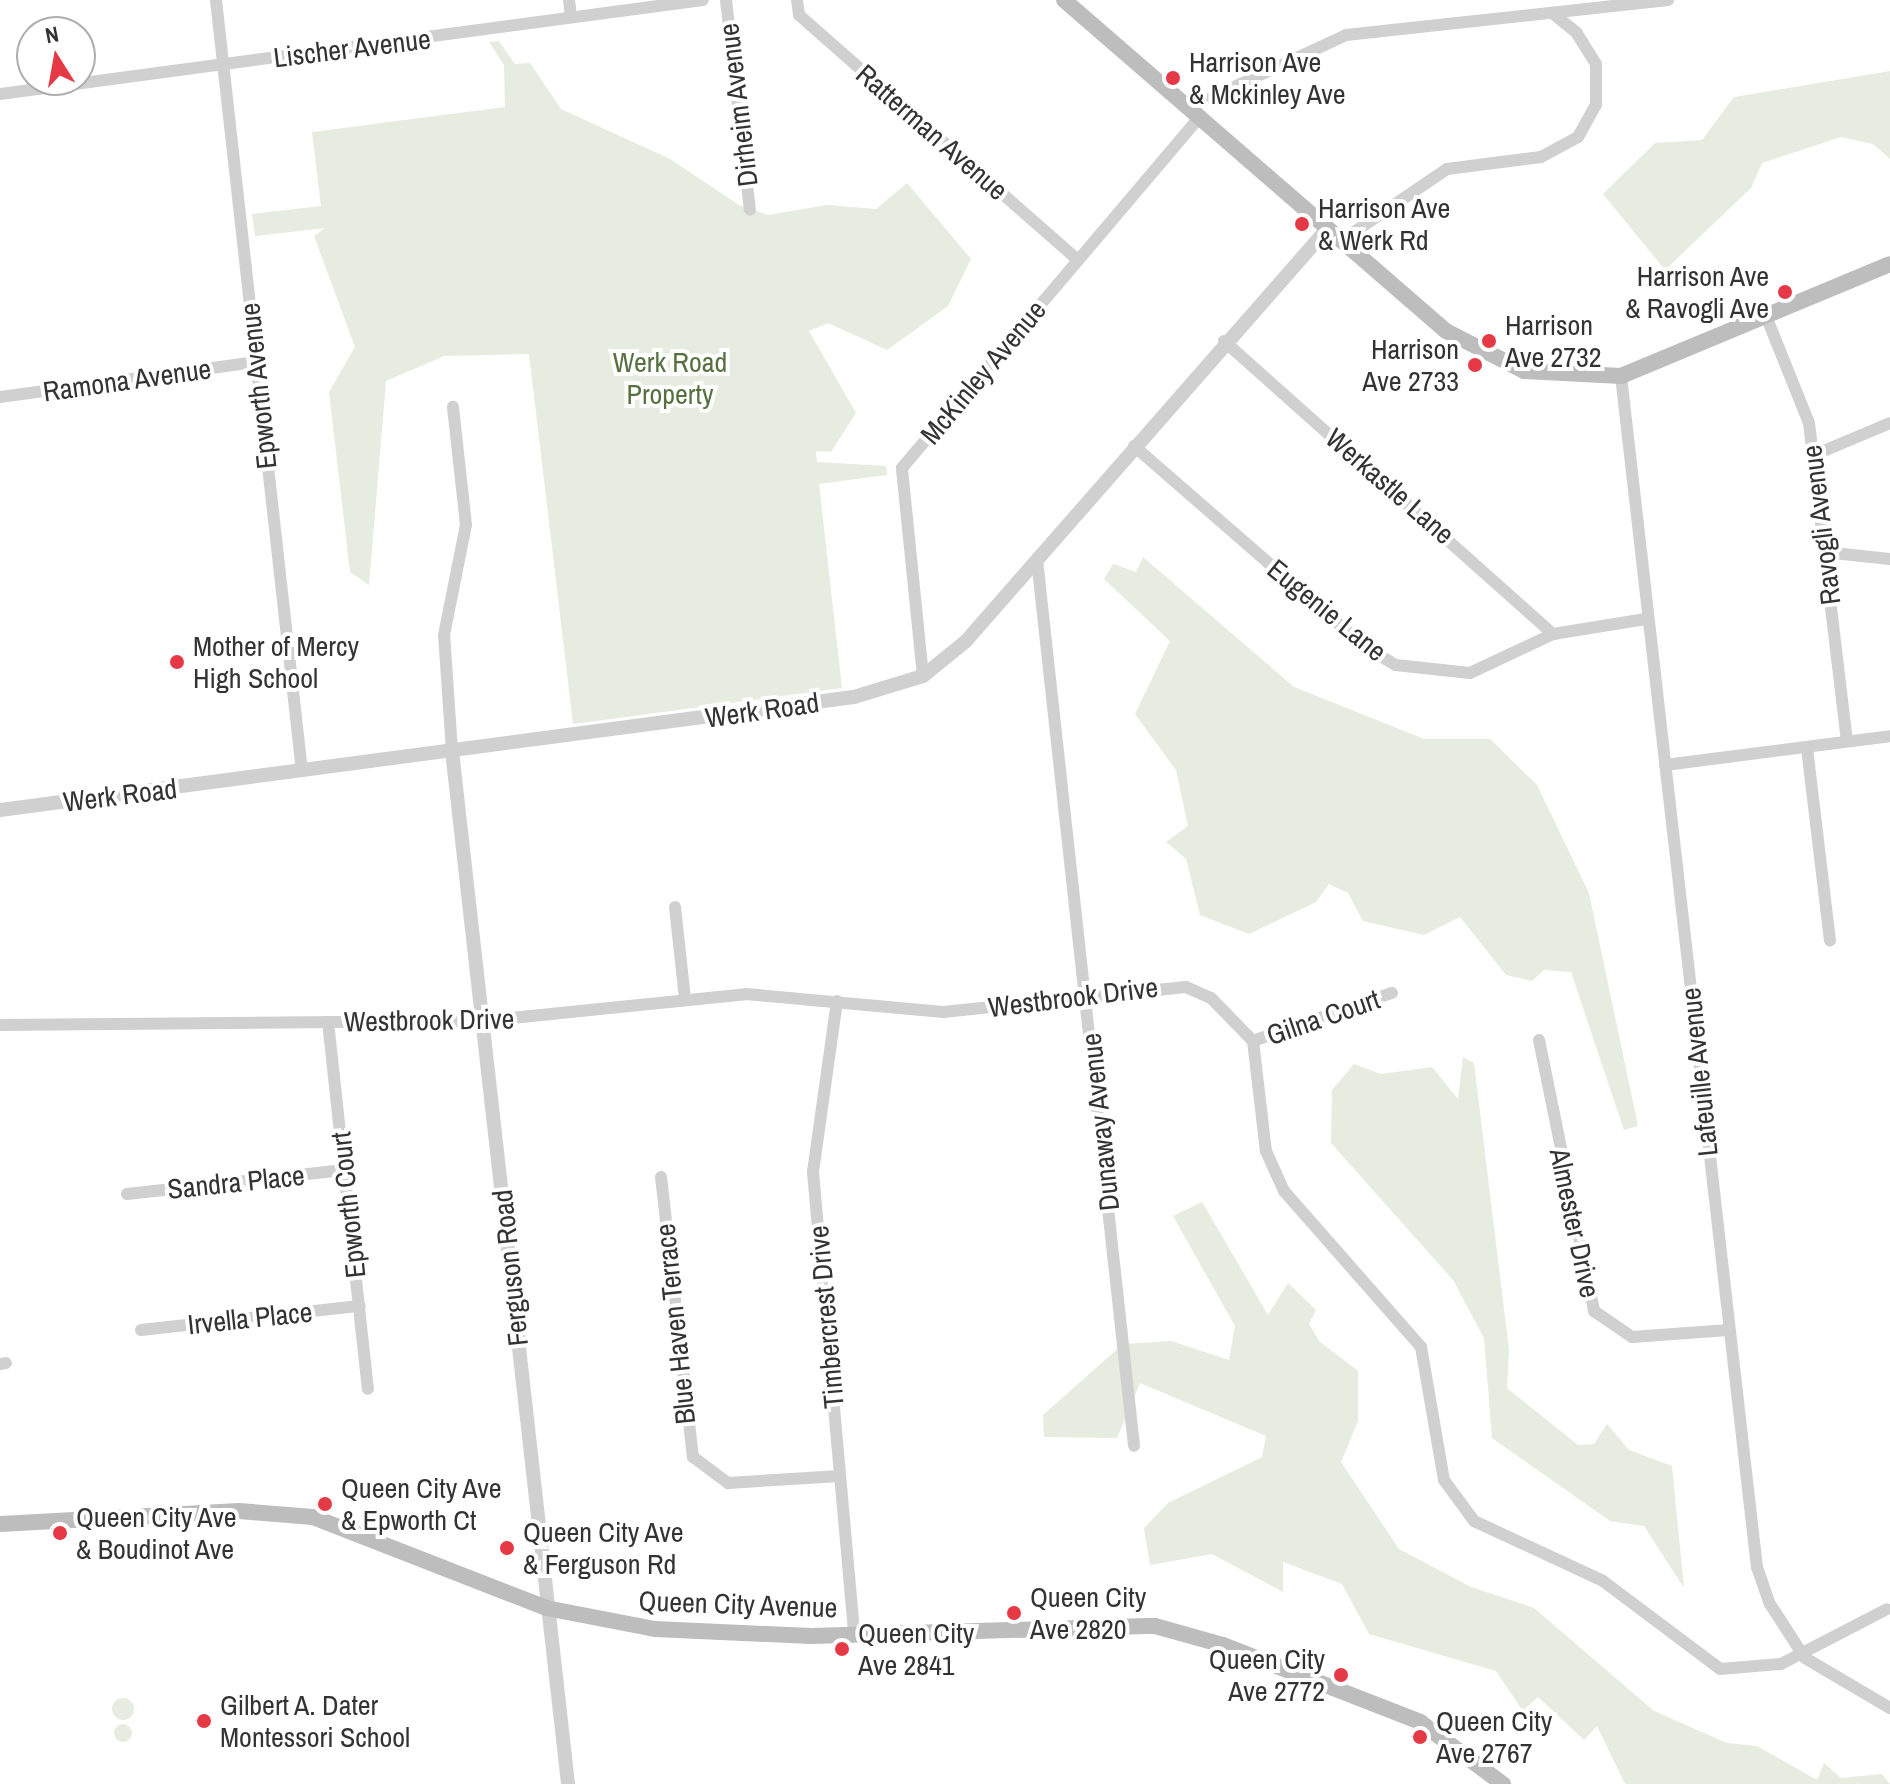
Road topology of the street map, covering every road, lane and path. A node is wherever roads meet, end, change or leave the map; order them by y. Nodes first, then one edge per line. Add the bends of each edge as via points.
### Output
1 (216, 0) edge
2 (569, 0) edge
3 (703, 0) edge
4 (726, 0) edge
5 (797, 0) edge
6 (1064, 0) edge
7 (1668, 0) edge
8 (1552, 13) junction
9 (571, 17) junction
10 (223, 64) junction
11 (0, 94) edge
12 (1194, 112) junction
13 (750, 210) dead end
14 (1327, 229) junction
15 (1341, 241) junction
16 (1077, 259) junction
17 (1890, 264) edge
18 (1766, 316) junction
19 (1224, 341) junction
20 (255, 362) junction
21 (1621, 376) junction
22 (0, 397) edge
23 (453, 407) dead end
24 (1890, 423) edge
25 (1134, 446) junction
26 (1814, 455) junction
27 (1824, 552) junction
28 (1890, 559) edge
29 (1037, 560) junction
30 (1646, 619) junction
31 (1553, 634) junction
32 (923, 676) junction
33 (1890, 736) edge
34 (1847, 741) junction
35 (1807, 748) junction
36 (452, 751) junction
37 (1665, 765) junction
38 (302, 771) junction
39 (0, 810) edge
40 (675, 907) dead end
41 (1830, 941) dead end
42 (1392, 993) dead end
43 (1086, 996) junction
44 (685, 999) junction
45 (837, 1001) junction
46 (482, 1021) junction
47 (328, 1022) junction
48 (0, 1025) edge
49 (1539, 1040) dead end
50 (1253, 1041) junction
51 (344, 1170) junction
52 (661, 1177) dead end
53 (127, 1194) dead end
54 (360, 1306) junction
55 (141, 1330) dead end
56 (1729, 1330) junction
57 (368, 1389) dead end
58 (1134, 1446) dead end
59 (840, 1476) junction
60 (0, 1524) edge
61 (546, 1608) junction
62 (1887, 1609) dead end
63 (854, 1635) junction
64 (1799, 1651) junction
65 (1890, 1708) edge
66 (568, 1784) edge
67 (1503, 1784) edge

1 - 10 street, Epworth Avenue
2 - 9 street
3 - 9 street, Lischer Avenue
4 - 13 street, Dirheim Avenue
5 - 16 street, Ratterman Avenue via 799,15
6 - 12 main road
7 - 8 street, McKinley Avenue
8 - 12 street, McKinley Avenue via 1346,35
8 - 15 street via 1577,33 1596,64 1596,105 1578,137 1541,157 1447,169
9 - 10 street, Lischer Avenue
10 - 11 street, Lischer Avenue
10 - 20 street, Epworth Avenue
12 - 14 main road
12 - 16 street, McKinley Avenue
14 - 15 main road
14 - 19 street, Werk Road
15 - 21 main road via 1446,331 1493,361 1560,376
16 - 32 street, McKinley Avenue via 902,468
17 - 18 main road
18 - 21 main road
18 - 26 street, Ravogli Avenue via 1803,404
19 - 25 street, Werk Road
19 - 31 street, Werkastle Lane
20 - 22 street, Ramona Avenue
20 - 38 street, Epworth Avenue
21 - 30 street, Lafeuille Avenue
23 - 36 street via 466,525 444,635
24 - 26 street
25 - 29 street, Werk Road
25 - 31 street, Eugenie Lane via 1364,646 1396,665 1470,673
26 - 27 street, Ravogli Avenue
27 - 28 street
27 - 34 street, Ravogli Avenue
29 - 32 street, Werk Road via 966,641
29 - 43 street, Dunaway Avenue
30 - 31 street, Eugenie Lane
30 - 37 street, Lafeuille Avenue
32 - 36 street, Werk Road via 854,697
33 - 34 street
34 - 35 street
35 - 37 street
35 - 41 street
36 - 38 street, Werk Road
36 - 46 street, Ferguson Road
37 - 56 street, Lafeuille Avenue
38 - 39 street, Werk Road
40 - 44 street
42 - 50 street, Gilna Court
43 - 45 street, Westbrook Drive via 943,1012
43 - 50 street, Westbrook Drive via 1186,987 1211,998
43 - 58 street, Dunaway Avenue
44 - 45 street, Westbrook Drive via 780,994
44 - 46 street, Westbrook Drive
45 - 59 street, Timbercrest Drive via 813,1172
46 - 47 street, Westbrook Drive
46 - 61 street, Ferguson Road
47 - 48 street, Westbrook Drive
47 - 51 street, Epworth Court
49 - 56 street, Almester Drive via 1594,1311 1632,1337
50 - 64 street via 1263,1135 1276,1178 1421,1347 1439,1463 1462,1509 1487,1531 1603,1581 1712,1666 1781,1664
51 - 53 street, Sandra Place
51 - 54 street, Epworth Court
52 - 59 street, Blue Haven Terrace via 693,1457 728,1483
54 - 55 street, Irvella Place
54 - 57 street, Epworth Court
56 - 64 street, Lafeuille Avenue via 1757,1567
59 - 63 street, Timbercrest Drive
60 - 61 main road, Queen City Avenue via 239,1511 299,1515 373,1536
61 - 63 main road, Queen City Avenue via 655,1629
61 - 66 street, Ferguson Road
62 - 64 street
63 - 67 main road, Queen City Avenue via 1085,1624 1191,1635 1420,1722
64 - 65 street

